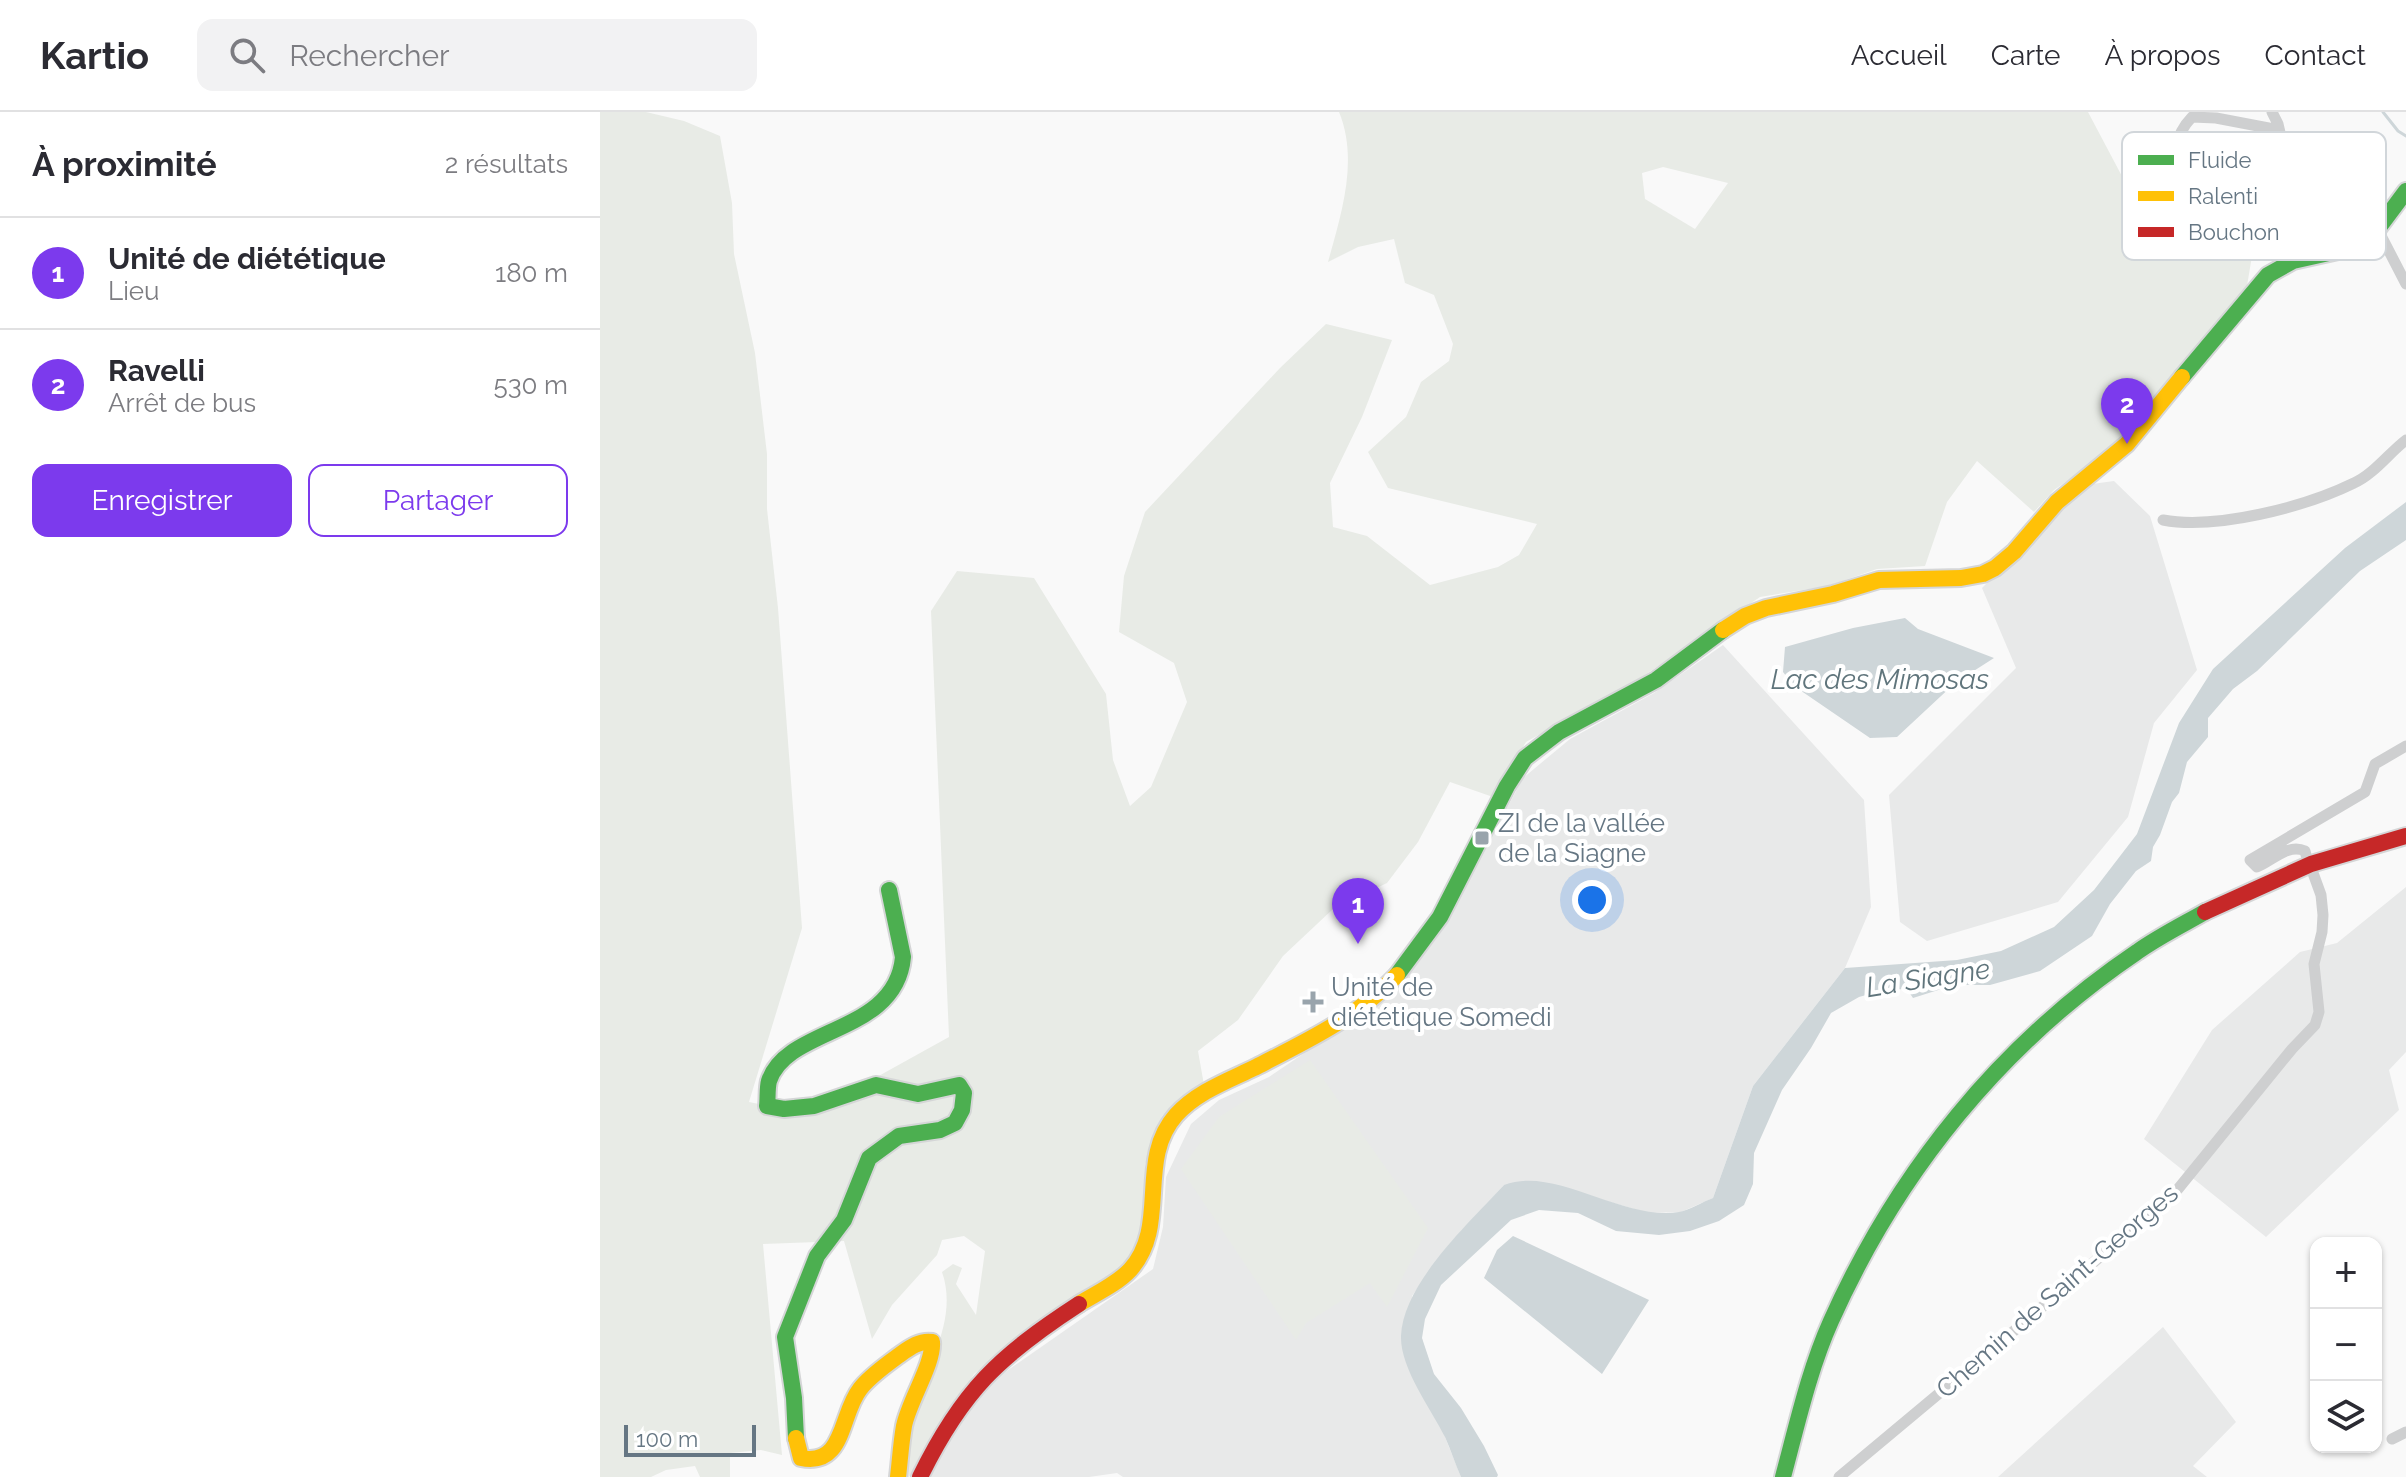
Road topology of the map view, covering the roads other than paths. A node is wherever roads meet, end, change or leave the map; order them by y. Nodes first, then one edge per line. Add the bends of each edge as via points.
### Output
1 (2272, 112) edge
2 (2279, 130) joint
3 (2180, 132) edge
4 (2406, 191) edge
5 (2386, 220) edge
6 (2386, 244) edge
7 (2297, 260) edge
8 (2406, 284) edge
9 (2406, 440) edge
10 (2163, 520) dead end
11 (2406, 746) edge
12 (2406, 836) edge
13 (2306, 855) dead end
14 (2313, 873) dead end
15 (889, 890) dead end
16 (2406, 1432) edge
17 (2392, 1439) dead end
18 (898, 1477) edge
19 (920, 1477) edge
20 (1783, 1477) edge
21 (1839, 1477) edge

1 - 2 street
2 - 3 street via 2192,117
4 - 5 street
6 - 8 street
7 - 19 street via 2268,275 2127,444 2058,501 2009,559 1982,575 1879,580 1745,616 1653,682 1536,748 1506,787 1421,948 1362,1007 1214,1086 1175,1116 1159,1143 1153,1225 1138,1262 985,1375 936,1442
9 - 10 street via 2356,482 2300,503 2194,524
11 - 13 street via 2375,764 2365,792 2250,860 2257,867 2297,847
12 - 20 street via 2301,867 2183,922 2060,1007 2002,1062 1937,1137 1873,1235 1831,1322
14 - 21 street, Chemin de Saint-Georges via 2323,915 2314,964 2319,1012 2315,1025 2178,1189
15 - 18 street via 904,948 895,990 848,1024 789,1055 764,1090 767,1106 777,1110 823,1104 880,1084 922,1095 959,1085 964,1093 955,1123 899,1136 869,1158 844,1220 817,1256 785,1337 796,1445 801,1458 810,1462 833,1449 859,1390 918,1343 932,1342 933,1352 904,1425
16 - 17 street

